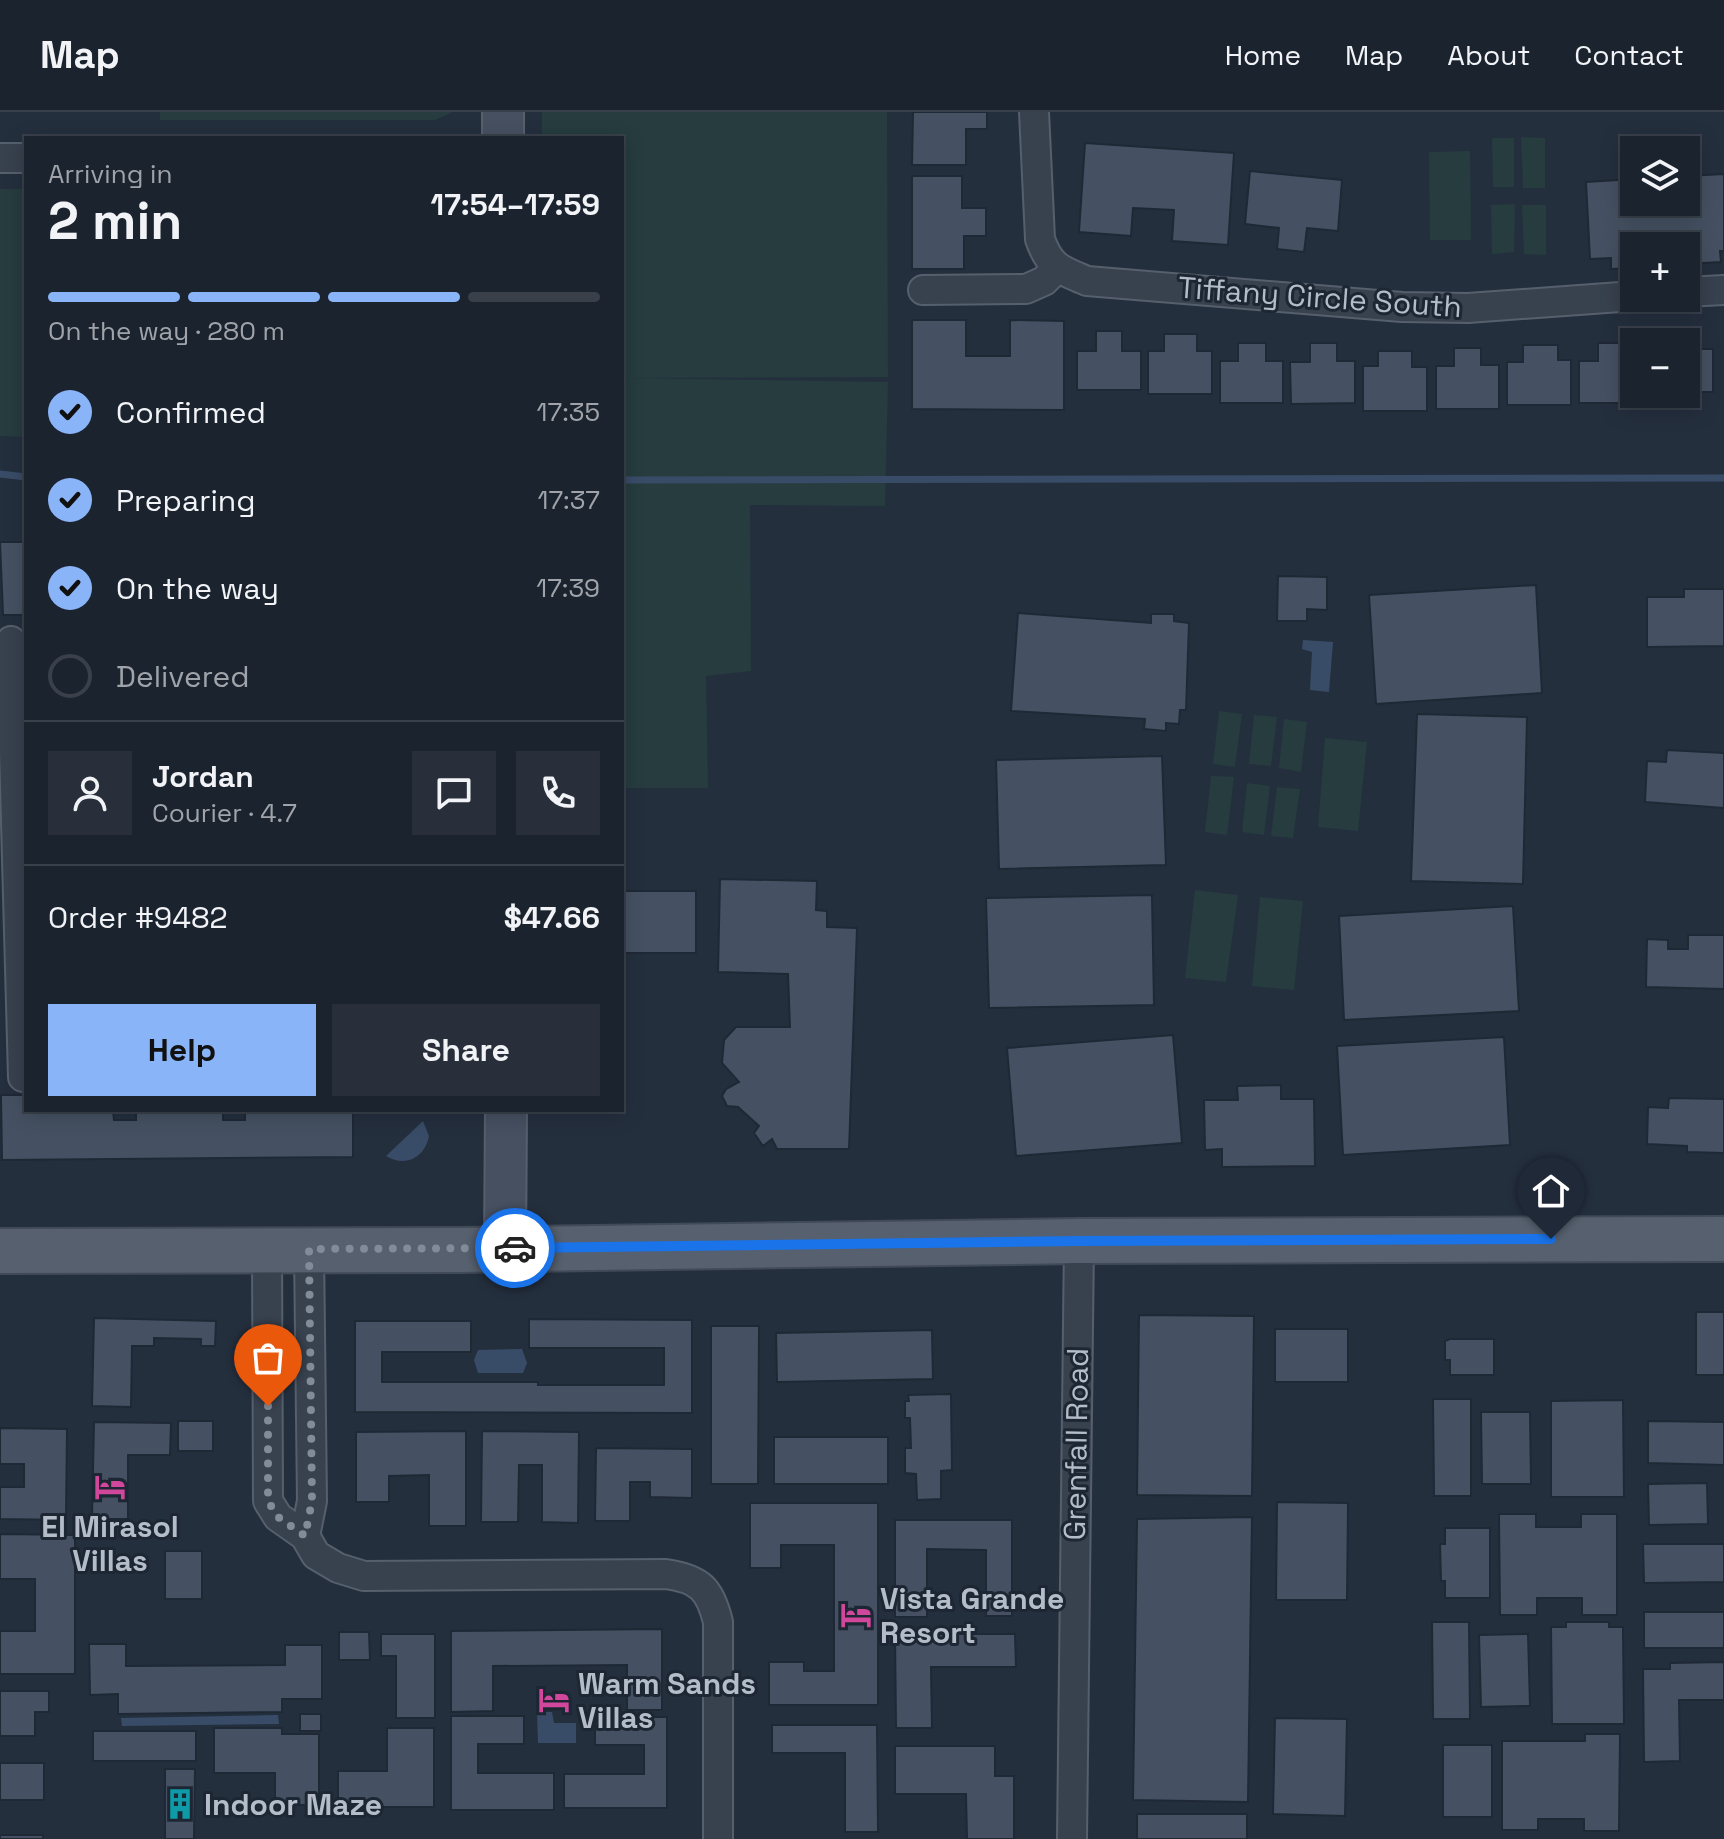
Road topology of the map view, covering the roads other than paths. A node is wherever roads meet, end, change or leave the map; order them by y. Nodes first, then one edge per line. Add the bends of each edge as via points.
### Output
1 (503, 112) edge
2 (1034, 112) edge
3 (503, 136) edge
4 (0, 158) edge
5 (24, 158) edge
6 (1057, 268) junction
7 (923, 290) dead end
8 (1724, 290) edge
9 (1700, 291) edge
10 (1620, 297) edge
11 (12, 641) edge
12 (16, 1077) edge
13 (506, 1112) edge
14 (1724, 1239) edge
15 (1079, 1241) junction
16 (267, 1249) junction
17 (309, 1249) junction
18 (505, 1249) junction
19 (0, 1251) edge
20 (305, 1536) junction
21 (718, 1839) edge
22 (1072, 1839) edge

1 - 3 street
2 - 6 street via 1040,239
4 - 5 street
6 - 7 street via 1026,289
6 - 10 street, Tiffany Circle South via 1087,281 1402,307 1468,308
8 - 9 street
11 - 12 street
13 - 18 street
14 - 15 main road
15 - 18 main road
15 - 22 street, Grenfall Road
16 - 17 main road
16 - 19 main road
16 - 20 street via 268,1501 278,1517
17 - 18 main road
17 - 20 street via 312,1501
20 - 21 street via 316,1555 364,1576 666,1574 700,1584 714,1603 718,1622

